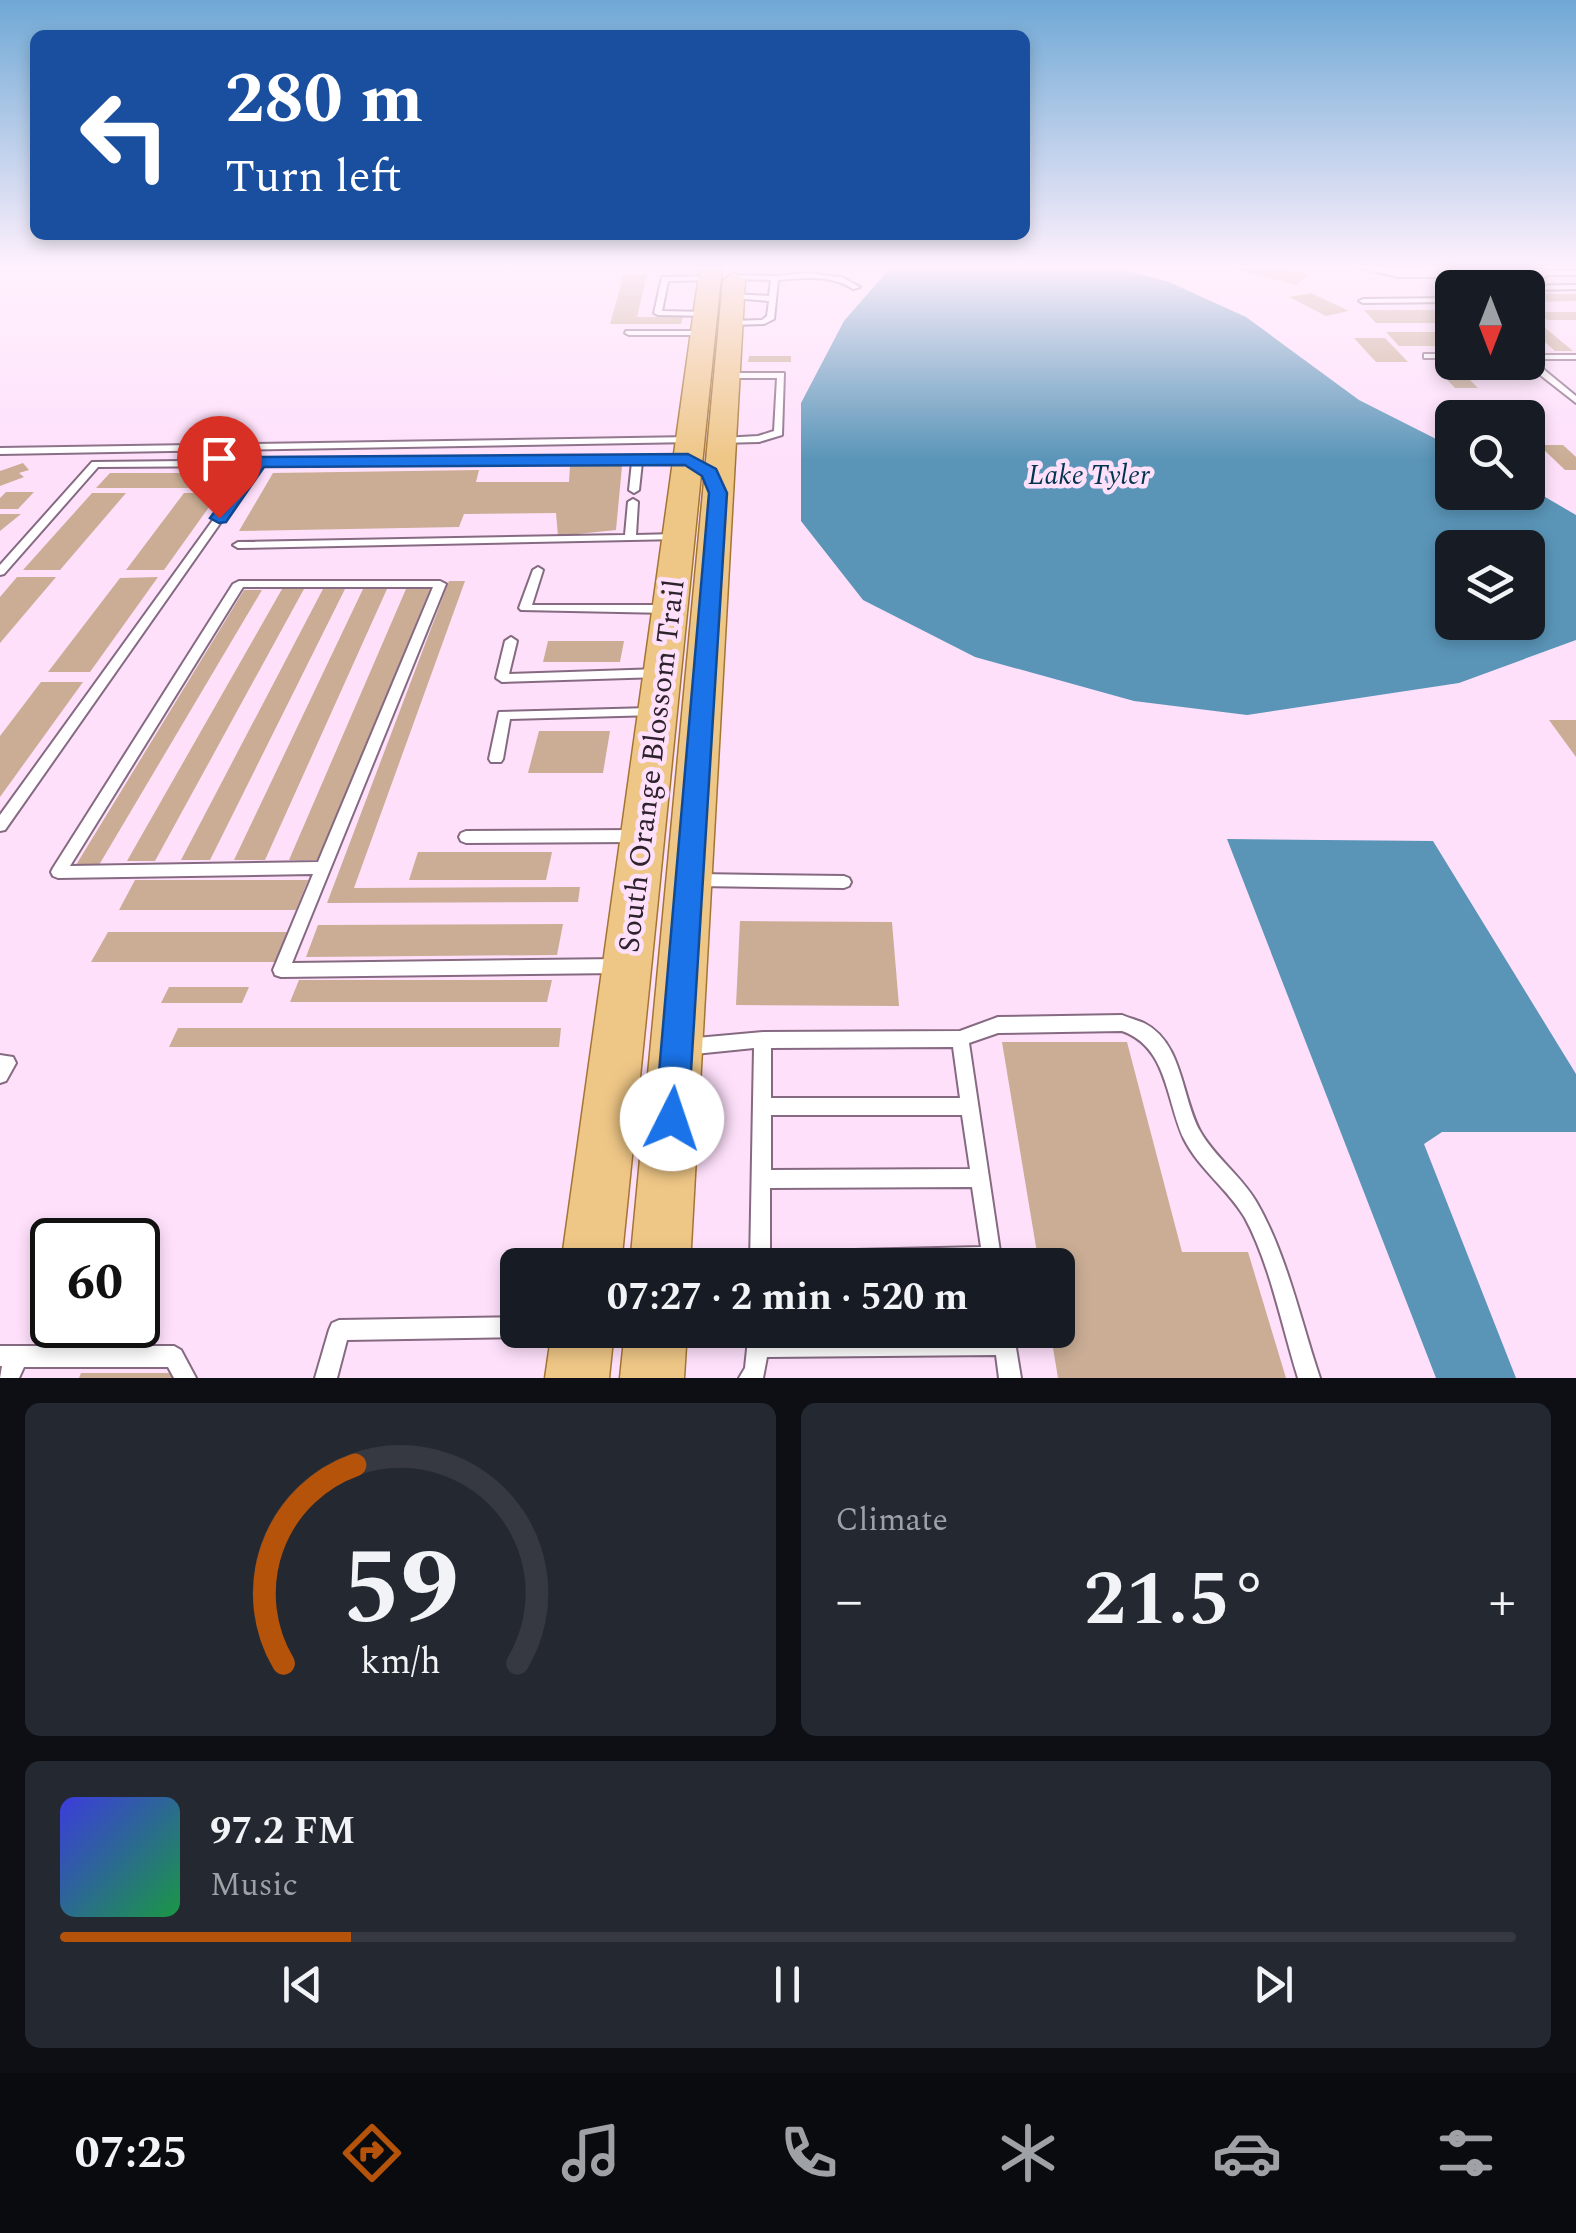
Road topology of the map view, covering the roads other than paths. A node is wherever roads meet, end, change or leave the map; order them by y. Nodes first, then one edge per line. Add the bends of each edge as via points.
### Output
1 (645, 331) edge
2 (712, 331) edge
3 (715, 331) edge
4 (629, 333) dead end
5 (1427, 356) dead end
6 (1435, 356) edge
7 (1576, 358) edge
8 (1545, 359) edge
9 (1545, 374) edge
10 (727, 375) junction
11 (1576, 400) edge
12 (699, 438) junction
13 (0, 452) edge
14 (637, 460) junction
15 (259, 462) junction
16 (680, 536) junction
17 (630, 538) junction
18 (238, 545) dead end
19 (538, 570) dead end
20 (0, 572) edge
21 (671, 610) junction
22 (511, 640) dead end
23 (663, 673) junction
24 (658, 712) junction
25 (496, 759) dead end
26 (0, 826) edge
27 (643, 836) junction
28 (466, 837) dead end
29 (323, 868) junction
30 (689, 880) junction
31 (844, 882) dead end
32 (627, 966) junction
33 (960, 1039) junction
34 (762, 1040) junction
35 (677, 1046) junction
36 (0, 1063) edge
37 (0, 1075) edge
38 (970, 1106) junction
39 (762, 1107) junction
40 (980, 1178) junction
41 (761, 1179) junction
42 (593, 1248) edge
43 (661, 1248) edge
44 (760, 1248) edge
45 (990, 1248) edge
46 (500, 1327) edge
47 (581, 1348) edge
48 (654, 1348) edge
49 (757, 1348) edge
50 (1006, 1348) edge
51 (9, 1356) edge
52 (8, 1378) edge
53 (185, 1378) edge
54 (326, 1378) edge
55 (578, 1378) edge
56 (652, 1378) edge
57 (750, 1378) edge
58 (1010, 1378) edge
59 (1309, 1378) edge

1 - 4 lane
2 - 12 main road, South Orange Blossom Trail
3 - 10 main road, South Orange Blossom Trail
5 - 6 lane
7 - 8 lane
9 - 11 lane
10 - 12 main road, South Orange Blossom Trail
10 - 12 lane via 781,375 780,433
12 - 13 lane
12 - 14 lane
12 - 16 main road, South Orange Blossom Trail
12 - 30 main road, South Orange Blossom Trail via 718,493
14 - 15 lane
14 - 17 lane
15 - 20 lane via 95,464
15 - 26 lane
16 - 17 lane
16 - 21 main road, South Orange Blossom Trail
17 - 18 lane
19 - 21 lane via 525,608
21 - 23 main road, South Orange Blossom Trail
22 - 23 lane via 502,678
23 - 24 main road, South Orange Blossom Trail
24 - 25 lane via 504,715
24 - 27 main road, South Orange Blossom Trail
27 - 28 lane
27 - 32 main road, South Orange Blossom Trail
29 - 29 lane via 58,872 239,584 440,584
29 - 32 lane via 282,970
30 - 31 lane
30 - 35 main road, South Orange Blossom Trail
32 - 42 main road, South Orange Blossom Trail
33 - 34 lane
33 - 38 lane
33 - 59 lane via 1016,1025 1122,1023 1149,1035 1166,1060 1204,1158 1254,1214
34 - 35 lane
34 - 39 lane
35 - 43 main road, South Orange Blossom Trail
36 - 37 lane via 8,1063
38 - 39 lane
38 - 40 lane
39 - 41 lane
40 - 41 lane
40 - 45 lane
41 - 44 lane
46 - 54 lane via 339,1330
47 - 55 main road
48 - 56 main road
49 - 57 lane
50 - 58 lane
51 - 52 lane
51 - 53 lane via 174,1357

